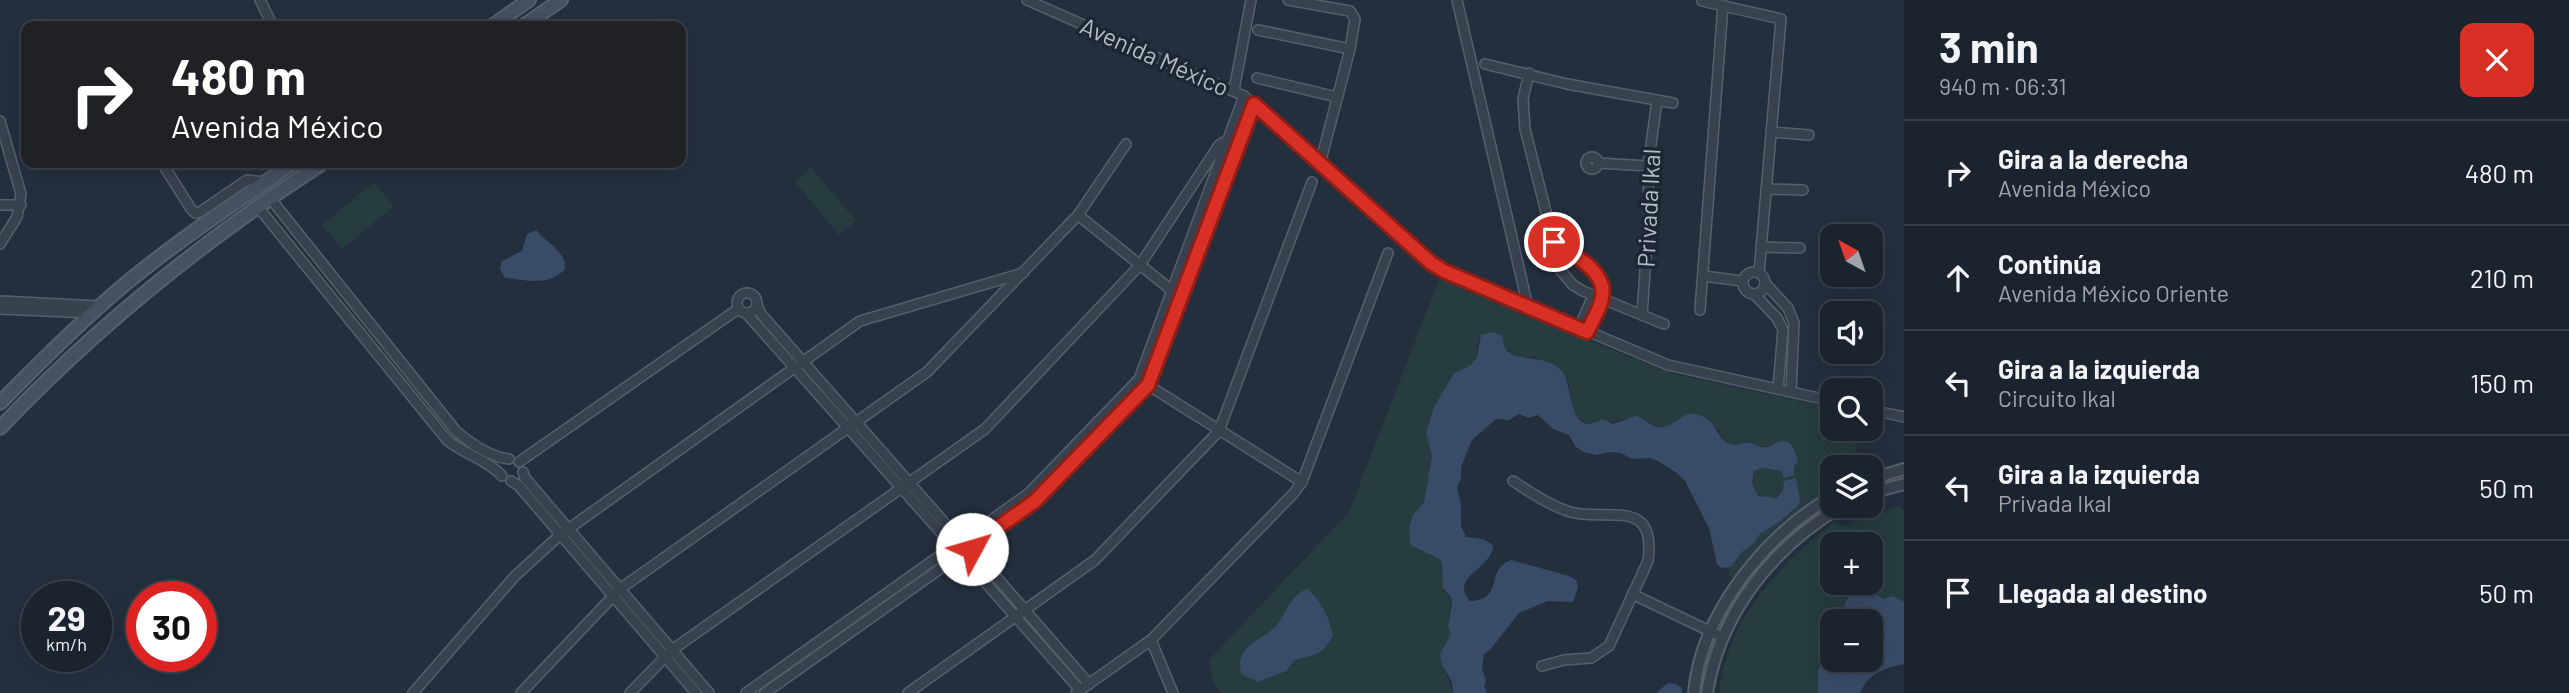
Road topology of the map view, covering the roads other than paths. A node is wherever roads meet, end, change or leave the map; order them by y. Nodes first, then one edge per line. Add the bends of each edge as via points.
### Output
1 (260, 0) edge
2 (529, 0) edge
3 (561, 0) edge
4 (1027, 0) edge
5 (1251, 0) edge
6 (1288, 0) edge
7 (1457, 0) edge
8 (1702, 1) edge
9 (1723, 5) junction
10 (270, 21) edge
11 (499, 21) edge
12 (530, 21) edge
13 (1258, 30) dead end
14 (1350, 49) junction
15 (1485, 64) dead end
16 (1529, 73) junction
17 (1257, 78) dead end
18 (1234, 90) junction
19 (1244, 96) junction
20 (1338, 97) junction
21 (1657, 101) junction
22 (1673, 103) dead end
23 (1254, 104) junction
24 (0, 121) edge
25 (1771, 132) junction
26 (1809, 135) dead end
27 (1227, 140) junction
28 (4, 144) edge
29 (1126, 144) dead end
30 (1238, 144) junction
31 (1598, 163) dead end
32 (1207, 164) junction
33 (1320, 164) junction
34 (1648, 166) junction
35 (165, 168) edge
36 (285, 168) edge
37 (315, 168) edge
38 (1217, 168) junction
39 (264, 182) junction
40 (1312, 182) dead end
41 (1766, 189) junction
42 (1803, 190) dead end
43 (270, 198) junction
44 (0, 205) edge
45 (21, 205) junction
46 (258, 207) junction
47 (1078, 215) junction
48 (291, 226) junction
49 (281, 235) junction
50 (1554, 242) junction
51 (0, 244) edge
52 (1761, 247) junction
53 (1800, 248) dead end
54 (313, 253) junction
55 (1388, 253) dead end
56 (158, 259) junction
57 (303, 262) junction
58 (1140, 265) junction
59 (168, 272) junction
60 (1023, 272) junction
61 (1759, 272) junction
62 (1703, 276) junction
63 (1743, 281) junction
64 (1765, 284) junction
65 (1176, 293) junction
66 (1754, 294) junction
67 (1598, 297) junction
68 (0, 301) edge
69 (757, 305) junction
70 (35, 307) junction
71 (1528, 307) junction
72 (0, 309) edge
73 (96, 310) junction
74 (1700, 310) dead end
75 (742, 311) junction
76 (1642, 315) junction
77 (1664, 324) dead end
78 (1583, 330) junction
79 (386, 344) junction
80 (376, 352) junction
81 (800, 364) junction
82 (1139, 379) junction
83 (1148, 385) junction
84 (1778, 389) junction
85 (1791, 392) junction
86 (1820, 398) edge
87 (0, 403) edge
88 (1883, 413) edge
89 (1904, 417) edge
90 (853, 424) junction
91 (0, 428) edge
92 (456, 431) junction
93 (1219, 431) junction
94 (447, 440) junction
95 (509, 459) junction
96 (519, 462) junction
97 (1904, 469) edge
98 (523, 472) junction
99 (1883, 475) edge
100 (502, 476) junction
101 (511, 481) junction
102 (1513, 481) dead end
103 (1303, 482) junction
104 (1904, 484) edge
105 (906, 485) junction
106 (1883, 490) edge
107 (1820, 505) edge
108 (1824, 518) edge
109 (564, 531) junction
110 (957, 542) junction
111 (972, 547) junction
112 (960, 556) junction
113 (616, 592) junction
114 (1632, 594) junction
115 (1025, 610) junction
116 (1016, 617) junction
117 (1709, 632) junction
118 (1722, 637) junction
119 (1151, 640) junction
120 (668, 653) junction
121 (1542, 666) dead end
122 (1089, 684) junction
123 (1078, 691) edge
124 (413, 693) edge
125 (521, 693) edge
126 (631, 693) edge
127 (696, 693) edge
128 (709, 693) edge
129 (746, 693) edge
130 (765, 693) edge
131 (908, 693) edge
132 (1173, 693) edge
133 (1694, 693) edge
134 (1707, 693) edge

1 - 10 street
2 - 11 main road
3 - 12 main road
4 - 18 street, Avenida México
5 - 18 street
6 - 14 street via 1350,11 1355,19
7 - 71 street
8 - 9 street
9 - 25 street via 1781,19
9 - 62 street
13 - 14 street
14 - 20 street
15 - 16 street
16 - 21 street
16 - 50 street via 1522,115
17 - 20 street
18 - 19 street, Avenida México
19 - 23 street, Avenida México
19 - 27 street
20 - 33 street
21 - 22 street
21 - 34 street, Privada Ikal
23 - 30 street
23 - 33 street, Avenida México
24 - 28 street
25 - 26 street
25 - 41 street
27 - 30 street
27 - 32 street
27 - 38 street
28 - 45 street
29 - 47 street
30 - 65 street
31 - 34 street
32 - 38 street
32 - 58 street
33 - 71 street, Avenida México via 1431,263
34 - 76 street, Privada Ikal
35 - 39 street via 195,212 247,180
36 - 39 main road
37 - 43 main road
38 - 65 street
39 - 56 main road
40 - 93 street
41 - 42 street
41 - 52 street
43 - 46 main road
43 - 48 street
44 - 45 street
45 - 51 street
46 - 49 street
46 - 59 main road
47 - 58 street
47 - 60 street
48 - 49 street
48 - 54 street
49 - 57 street
50 - 67 street via 1561,271 1573,285
50 - 67 street, Privada Ikal via 1593,269 1601,285
52 - 53 street
52 - 61 street
54 - 57 street
54 - 79 street
55 - 103 street
56 - 59 main road
56 - 73 main road
57 - 80 street
58 - 65 street
58 - 105 street via 985,429
59 - 91 main road via 89,339
60 - 81 street via 860,321
60 - 90 street via 927,372
61 - 63 street via 1746,275
61 - 64 street
62 - 63 street
62 - 74 street
63 - 66 street via 1743,287
64 - 66 street
64 - 85 street via 1788,308 1794,323
65 - 82 street
65 - 83 street
66 - 84 street via 1783,330
67 - 76 street
67 - 78 street
68 - 70 street
69 - 75 street
69 - 75 street via 754,296 745,293 737,299
69 - 81 street
70 - 72 street
70 - 73 street
71 - 78 street, Avenida México
73 - 87 main road
75 - 81 street
75 - 96 street
76 - 77 street
78 - 84 street, Avenida México via 1668,365
79 - 80 street
79 - 92 street
80 - 94 street
81 - 90 street
81 - 109 street
82 - 83 street
82 - 110 street via 1029,493
83 - 93 street
83 - 111 street via 1035,501
84 - 85 street, Avenida México
85 - 86 street, Avenida México
88 - 89 street
90 - 105 street
90 - 113 street
92 - 94 street
92 - 95 street via 467,441
93 - 103 street
93 - 115 street via 1095,560
94 - 100 street
95 - 96 street
95 - 100 street via 501,466
96 - 98 street
97 - 99 street
98 - 101 street
98 - 109 street
100 - 101 street
101 - 109 street
102 - 114 street via 1549,504 1573,512 1635,517 1650,547
103 - 119 street
104 - 106 street
105 - 110 street
105 - 120 street
107 - 117 street via 1752,565 1726,599
108 - 118 street via 1760,576
109 - 113 street
109 - 124 street via 515,576
110 - 111 street
110 - 112 street
110 - 129 street
111 - 112 street via 969,554
111 - 115 street
112 - 116 street
112 - 130 street
113 - 120 street
113 - 125 street
114 - 117 street
114 - 121 street via 1615,637 1602,653
115 - 116 street
115 - 122 street
116 - 123 street
116 - 131 street
117 - 118 street
117 - 133 street
118 - 134 street
119 - 122 street
119 - 132 street
120 - 126 street
120 - 127 street
120 - 128 street
122 - 123 street

